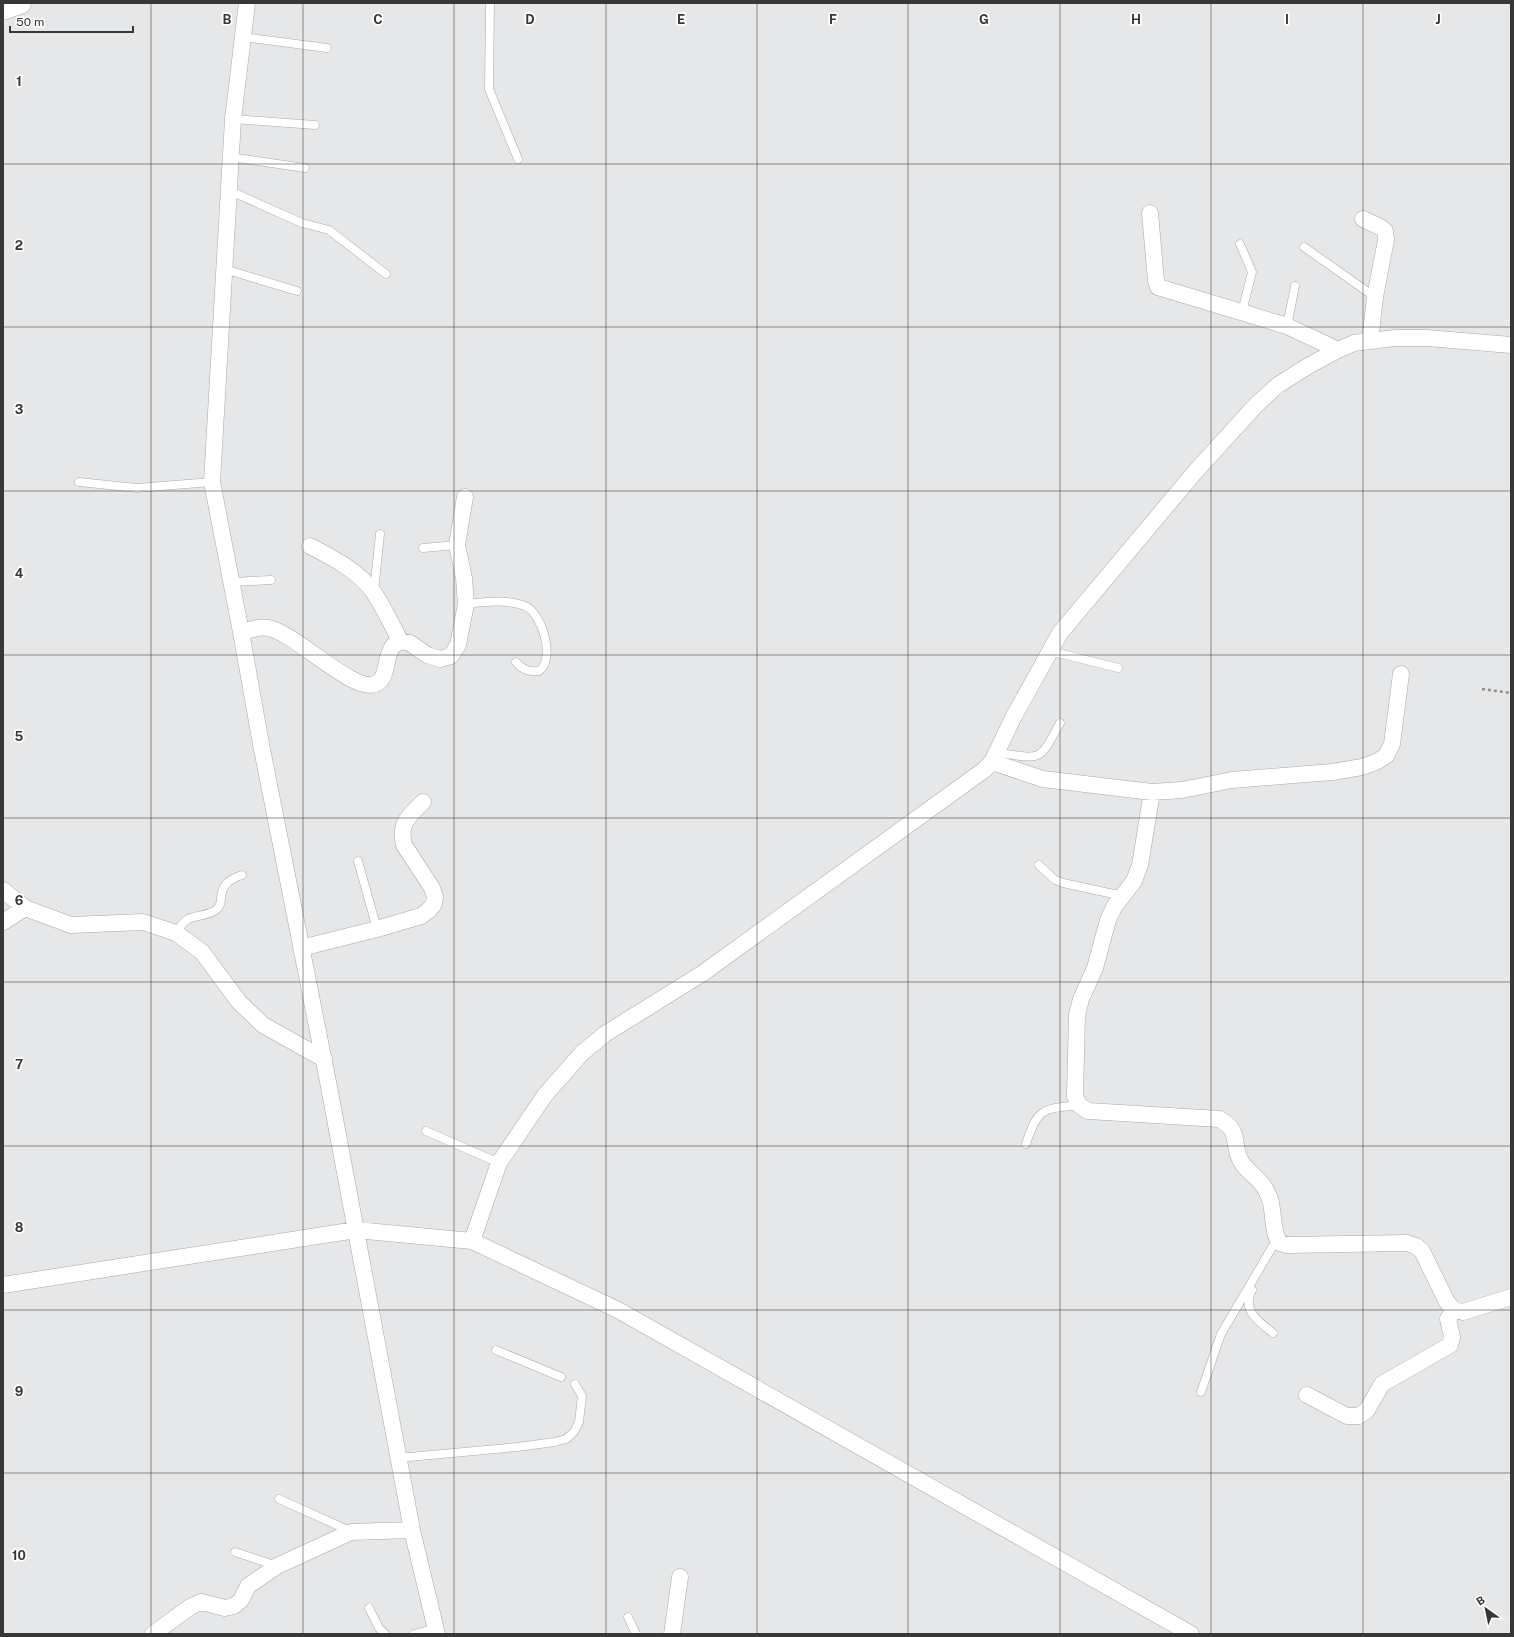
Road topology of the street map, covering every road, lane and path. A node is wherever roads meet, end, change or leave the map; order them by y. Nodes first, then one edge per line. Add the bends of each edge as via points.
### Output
1 (20, 3) edge
2 (247, 3) edge
3 (490, 3) edge
4 (3, 9) edge
5 (242, 37) junction
6 (327, 48) dead end
7 (233, 119) junction
8 (315, 125) dead end
9 (230, 157) junction
10 (518, 159) dead end
11 (305, 168) dead end
12 (228, 190) junction
13 (1150, 213) dead end
14 (1363, 219) dead end
15 (1240, 244) dead end
16 (1304, 247) dead end
17 (224, 268) junction
18 (386, 274) dead end
19 (1295, 286) dead end
20 (297, 291) dead end
21 (1375, 297) junction
22 (1242, 312) junction
23 (1287, 326) junction
24 (1370, 341) junction
25 (1511, 345) edge
26 (1338, 350) junction
27 (79, 482) dead end
28 (212, 482) junction
29 (465, 497) dead end
30 (380, 534) dead end
31 (457, 545) junction
32 (310, 546) dead end
33 (423, 548) dead end
34 (270, 580) dead end
35 (232, 582) junction
36 (374, 592) junction
37 (466, 604) junction
38 (241, 632) junction
39 (400, 642) junction
40 (1050, 651) junction
41 (516, 662) dead end
42 (1118, 668) dead end
43 (1401, 674) dead end
44 (1482, 689) dead end
45 (1511, 693) edge
46 (1060, 723) dead end
47 (994, 757) junction
48 (1152, 792) junction
49 (423, 802) dead end
50 (358, 861) dead end
51 (1039, 865) dead end
52 (242, 875) dead end
53 (3, 890) edge
54 (1122, 896) junction
55 (25, 908) junction
56 (3, 922) edge
57 (377, 929) junction
58 (176, 933) junction
59 (301, 948) junction
60 (324, 1060) junction
61 (1079, 1105) junction
62 (426, 1131) dead end
63 (1026, 1144) dead end
64 (499, 1162) junction
65 (356, 1230) junction
66 (472, 1241) junction
67 (1279, 1241) junction
68 (3, 1285) edge
69 (1511, 1297) edge
70 (1454, 1310) junction
71 (1273, 1333) dead end
72 (496, 1350) dead end
73 (561, 1377) dead end
74 (575, 1384) dead end
75 (1201, 1392) dead end
76 (1307, 1395) dead end
77 (398, 1458) junction
78 (279, 1499) dead end
79 (412, 1530) junction
80 (351, 1532) junction
81 (235, 1552) dead end
82 (277, 1566) junction
83 (680, 1578) dead end
84 (369, 1608) dead end
85 (628, 1617) dead end
86 (437, 1631) edge
87 (153, 1634) edge
88 (384, 1634) edge
89 (414, 1634) edge
90 (636, 1634) edge
91 (672, 1634) edge
92 (1191, 1634) edge

1 - 4 main road
2 - 5 street
3 - 10 lane via 489,89
5 - 6 lane
5 - 7 street
7 - 8 lane
7 - 9 street
9 - 11 lane
9 - 12 street
12 - 17 street
12 - 18 lane via 302,223 328,230
13 - 22 street via 1158,287
14 - 21 street via 1385,231 1386,240
15 - 22 lane via 1252,272
16 - 21 lane
17 - 20 lane
17 - 28 street
19 - 23 lane
21 - 24 street
22 - 23 street
23 - 26 street
24 - 25 street via 1427,338
24 - 26 street via 1354,343
26 - 40 street via 1278,385 1256,405 1195,472 1095,590 1060,633
27 - 28 lane via 137,488
28 - 35 street
29 - 31 street
30 - 36 lane
31 - 33 lane
31 - 37 street
32 - 36 street via 338,560
34 - 35 lane
35 - 38 street
36 - 39 street
37 - 39 street via 458,645 451,656 440,660 427,655 410,643
37 - 41 lane via 500,601 526,606 535,614 547,646 546,663 539,671 533,672 525,670
38 - 39 street via 258,627 270,628 366,686 375,684 382,678 392,647
38 - 59 street
40 - 42 lane
40 - 47 street
43 - 48 street via 1392,744 1386,756 1376,762 1362,768 1232,780 1182,790
44 - 45 path
46 - 47 lane via 1039,756
47 - 48 street via 1043,779
47 - 64 street via 984,770 702,973 605,1034 582,1053 553,1084
48 - 54 street via 1140,864 1134,881
49 - 57 street via 402,827 402,837 404,845 432,888 434,904 421,916
50 - 57 lane
51 - 54 lane via 1055,880 1063,883
52 - 58 lane via 225,884 217,910 189,919
53 - 55 street
54 - 61 street via 1108,920 1095,968 1077,1015 1075,1096
55 - 56 street
55 - 58 street via 71,925 143,922
57 - 59 street
58 - 60 street via 202,952 239,1002 264,1025
59 - 60 street
60 - 65 street
61 - 63 lane via 1050,1108 1042,1113 1033,1124
61 - 67 street via 1088,1111 1219,1119 1228,1124 1234,1132 1237,1152 1242,1163 1263,1183 1270,1200
62 - 64 lane
64 - 66 street
65 - 66 street
65 - 68 street
65 - 77 street
66 - 92 street via 618,1310
67 - 70 street via 1287,1245 1407,1243 1416,1246 1422,1251
67 - 71 lane via 1248,1301 1255,1319
67 - 75 lane via 1221,1334
69 - 70 street via 1464,1312
70 - 76 street via 1448,1319 1452,1337 1450,1345 1382,1384 1367,1410 1359,1416 1347,1416
72 - 73 lane
74 - 77 lane via 582,1396 579,1422 574,1432 566,1439 517,1447
77 - 79 street
78 - 80 lane
79 - 80 street
79 - 86 street
80 - 82 street
81 - 82 lane
82 - 87 street via 248,1586 241,1600 234,1606 225,1608 201,1602
83 - 91 street
84 - 88 lane
85 - 90 lane
86 - 89 lane

